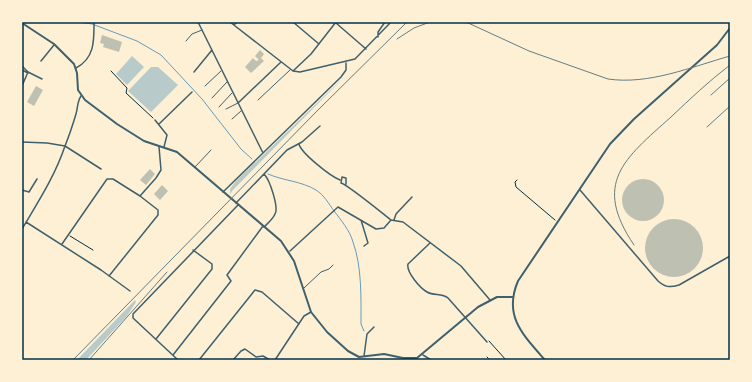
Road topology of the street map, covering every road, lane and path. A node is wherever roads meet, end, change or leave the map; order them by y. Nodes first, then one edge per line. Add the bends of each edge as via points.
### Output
1 (94, 22) edge
2 (198, 22) edge
3 (230, 22) edge
4 (237, 22) edge
5 (293, 22) edge
6 (336, 22) edge
7 (385, 22) edge
8 (391, 22) edge
9 (22, 23) edge
10 (234, 25) junction
11 (730, 28) edge
12 (202, 29) junction
13 (378, 37) junction
14 (186, 41) dead end
15 (54, 44) junction
16 (319, 44) junction
17 (366, 49) junction
18 (212, 50) junction
19 (41, 60) dead end
20 (281, 62) junction
21 (346, 62) junction
22 (22, 66) edge
23 (76, 68) junction
24 (22, 70) edge
25 (222, 70) junction
26 (292, 70) junction
27 (111, 71) dead end
28 (194, 72) dead end
29 (28, 73) junction
30 (42, 79) dead end
31 (228, 82) junction
32 (22, 86) edge
33 (205, 86) dead end
34 (192, 92) dead end
35 (233, 92) junction
36 (81, 96) junction
37 (212, 98) dead end
38 (258, 100) dead end
39 (238, 103) junction
40 (219, 107) dead end
41 (226, 109) dead end
42 (242, 111) junction
43 (232, 119) dead end
44 (155, 120) joint
45 (159, 124) junction
46 (320, 126) dead end
47 (22, 142) edge
48 (299, 144) junction
49 (65, 146) junction
50 (160, 146) junction
51 (164, 147) junction
52 (211, 150) dead end
53 (263, 153) junction
54 (194, 168) junction
55 (101, 169) dead end
56 (264, 174) junction
57 (37, 179) dead end
58 (340, 180) junction
59 (517, 180) dead end
60 (346, 184) junction
61 (22, 190) edge
62 (579, 190) junction
63 (223, 192) junction
64 (140, 196) junction
65 (412, 197) dead end
66 (237, 204) junction
67 (361, 220) junction
68 (391, 220) junction
69 (394, 220) junction
70 (557, 221) junction
71 (26, 222) junction
72 (264, 226) junction
73 (22, 229) edge
74 (68, 235) junction
75 (430, 243) junction
76 (62, 244) junction
77 (364, 246) dead end
78 (93, 250) dead end
79 (193, 250) junction
80 (290, 251) junction
81 (730, 256) edge
82 (333, 265) dead end
83 (109, 276) junction
84 (303, 289) junction
85 (130, 290) dead end
86 (512, 297) junction
87 (490, 300) junction
88 (311, 312) junction
89 (466, 317) junction
90 (299, 324) junction
91 (374, 327) dead end
92 (482, 336) junction
93 (156, 339) junction
94 (487, 342) dead end
95 (173, 355) junction
96 (423, 355) junction
97 (364, 356) junction
98 (359, 357) junction
99 (487, 357) dead end
100 (178, 360) edge
101 (199, 360) edge
102 (233, 360) edge
103 (270, 360) edge
104 (275, 360) edge
105 (359, 360) edge
106 (412, 360) edge
107 (431, 360) edge
108 (490, 360) edge
109 (506, 360) edge
110 (545, 360) edge

1 - 23 street via 91,54
2 - 12 street
3 - 10 street
4 - 10 street
5 - 16 street
6 - 16 street
6 - 17 street
7 - 13 street via 378,32
8 - 13 street
9 - 15 street
10 - 20 street
11 - 62 street via 717,45 621,131 599,158
12 - 14 lane
12 - 18 street
13 - 17 street
15 - 19 street
15 - 23 street via 70,58
16 - 26 street
17 - 21 street via 355,59
18 - 25 street
18 - 28 street
20 - 26 street
20 - 39 street
21 - 26 street via 300,72
21 - 53 street via 346,70 341,77
22 - 29 street
23 - 36 street
24 - 29 street
25 - 31 street
25 - 33 lane
26 - 38 lane
27 - 44 path via 127,88 126,93
29 - 30 street
29 - 32 street
31 - 35 street
31 - 37 lane
34 - 45 street
35 - 39 street
35 - 40 lane
36 - 49 street
36 - 50 street via 144,141
39 - 41 lane
39 - 42 street
42 - 43 lane
42 - 53 street
44 - 45 street
45 - 51 street via 167,135
46 - 48 street
47 - 49 street
48 - 56 street via 287,150
48 - 58 street via 301,150 318,166
49 - 55 street
49 - 71 street via 44,194
50 - 51 street
50 - 64 street via 161,170
51 - 54 street via 177,152
52 - 54 lane
53 - 63 street
54 - 63 street
56 - 66 street
56 - 72 street via 269,180 277,210
57 - 61 street via 28,192
58 - 60 street
58 - 60 street via 342,177 346,178
59 - 70 path via 516,187
60 - 68 street
62 - 70 street
62 - 81 street via 665,287 679,285
63 - 66 street
64 - 74 street via 113,179 107,179
64 - 83 street via 158,210 158,215
65 - 69 street via 396,214
66 - 72 street
66 - 79 street
67 - 68 street via 379,230
67 - 77 street via 368,243
67 - 80 street via 341,208 333,210
68 - 69 street
69 - 75 street via 403,222
70 - 86 street via 518,281
71 - 73 street
71 - 76 street
72 - 80 street
72 - 95 street via 228,275 231,281
74 - 76 street
74 - 78 path
75 - 87 street via 460,266
75 - 89 street via 408,264 408,270 426,291 445,296
76 - 83 street
79 - 93 street via 213,266
79 - 93 street via 133,314 133,318
80 - 84 street
82 - 84 lane via 321,272
83 - 85 street
84 - 88 street
86 - 87 street via 497,297
86 - 110 street via 514,318
87 - 89 street
88 - 90 street via 304,316
88 - 98 street via 339,344
89 - 92 street
89 - 96 street
90 - 101 street via 262,292 256,290
90 - 104 street
91 - 97 street via 367,334
92 - 94 street
92 - 109 path via 494,345
93 - 95 street
95 - 100 street
96 - 106 street
96 - 107 street
97 - 98 street
97 - 106 street via 384,354
98 - 105 street
99 - 108 path
102 - 103 street via 245,349 256,357 263,356

